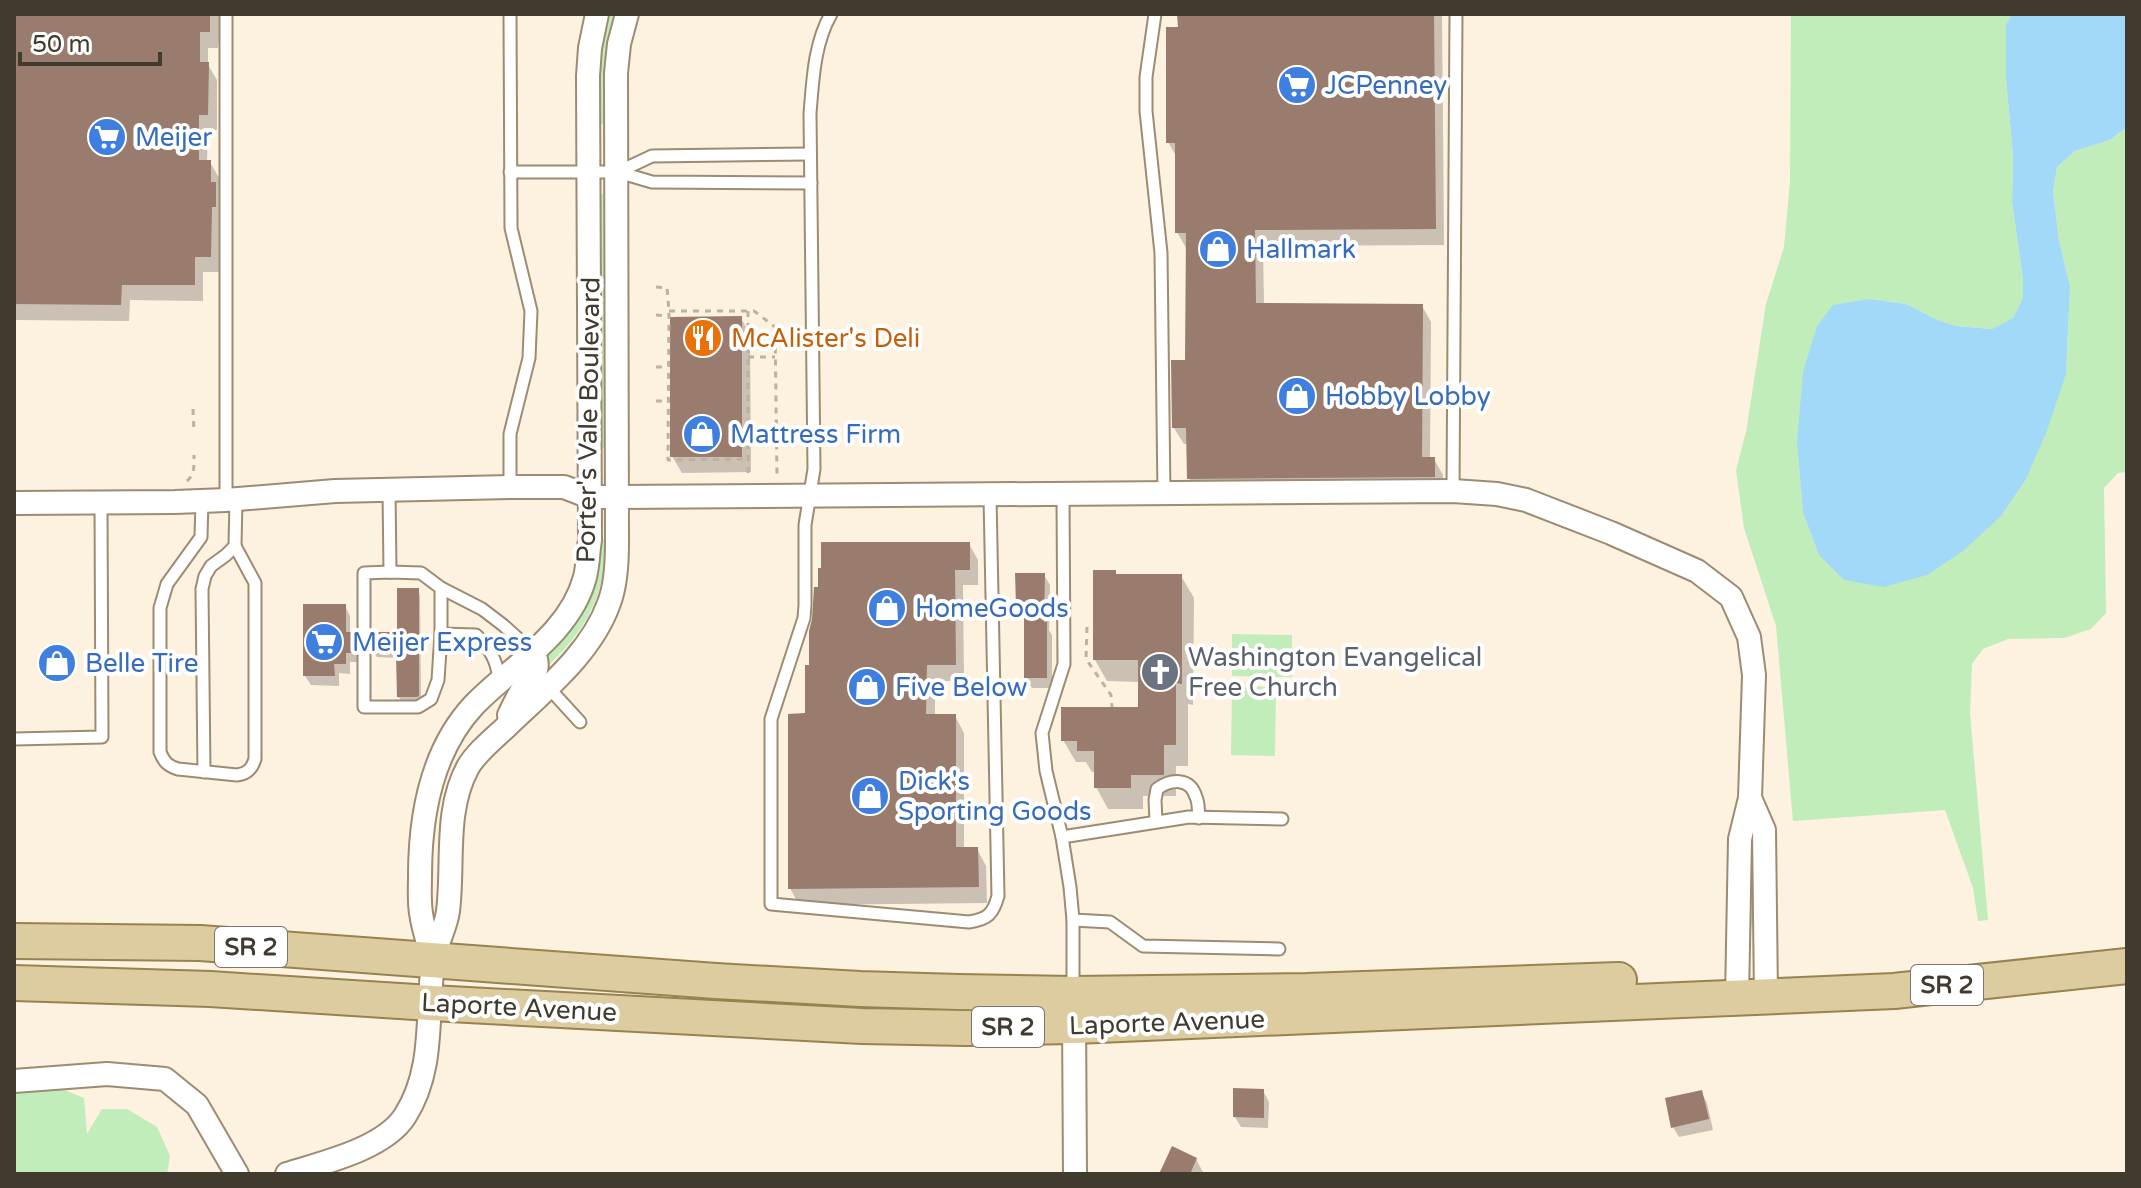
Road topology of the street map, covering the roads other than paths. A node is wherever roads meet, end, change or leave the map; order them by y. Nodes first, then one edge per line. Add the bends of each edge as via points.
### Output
1 (226, 14) edge
2 (510, 14) edge
3 (597, 14) edge
4 (627, 14) edge
5 (831, 14) edge
6 (1155, 14) edge
7 (1456, 14) edge
8 (810, 154) junction
9 (510, 172) junction
10 (589, 172) junction
11 (618, 172) junction
12 (811, 183) junction
13 (510, 487) junction
14 (389, 490) junction
15 (1453, 491) junction
16 (1063, 495) junction
17 (1164, 495) junction
18 (810, 496) junction
19 (990, 496) junction
20 (590, 497) junction
21 (617, 497) junction
22 (231, 500) junction
23 (202, 501) junction
24 (14, 503) edge
25 (101, 503) junction
26 (235, 546) junction
27 (390, 572) junction
28 (441, 588) junction
29 (441, 634) junction
30 (534, 653) junction
31 (499, 682) junction
32 (548, 686) junction
33 (580, 722) dead end
34 (502, 731) junction
35 (14, 739) edge
36 (204, 772) junction
37 (1199, 818) junction
38 (1282, 819) dead end
39 (1156, 821) junction
40 (1062, 837) junction
41 (1073, 920) junction
42 (14, 941) edge
43 (1279, 949) dead end
44 (2127, 954) edge
45 (433, 961) junction
46 (2127, 966) edge
47 (14, 983) edge
48 (1752, 987) junction
49 (431, 1003) junction
50 (1074, 1010) junction
51 (14, 1081) edge
52 (237, 1174) edge
53 (287, 1174) edge
54 (1075, 1174) edge

1 - 22 lane
2 - 9 lane
3 - 10 street, Porter's Vale Boulevard via 588,76
4 - 11 street, Porter's Vale Boulevard via 616,73
5 - 8 lane via 815,63
6 - 17 lane via 1146,111 1161,253
7 - 15 lane
8 - 11 lane via 652,156
8 - 12 lane
9 - 10 lane
9 - 13 lane via 511,228 531,311 529,358 510,434
10 - 11 lane
10 - 20 street, Porter's Vale Boulevard
11 - 12 lane via 652,182
11 - 21 street, Porter's Vale Boulevard
12 - 18 lane
13 - 14 street
13 - 20 street via 564,487
14 - 22 street
14 - 27 lane
15 - 17 street
15 - 48 street via 1526,500 1697,571 1731,597 1749,637 1754,675 1750,798 1764,830
16 - 17 street
16 - 19 street
16 - 40 lane via 1064,664 1042,733
18 - 19 street
18 - 19 lane via 804,618 771,719 771,904 969,922 985,920 994,912 998,896
18 - 21 street
20 - 21 street
20 - 30 street, Porter's Vale Boulevard via 585,577 576,601
21 - 32 street, Porter's Vale Boulevard via 617,561 610,602 577,657
22 - 23 street
22 - 26 lane
23 - 25 street
23 - 36 lane via 201,537 167,584 160,608 160,752 170,766
24 - 25 street
25 - 35 lane via 102,737
26 - 36 lane via 211,566 202,589
26 - 36 lane via 255,583 255,759 244,774
27 - 28 lane via 421,573
27 - 29 lane via 364,573 364,707 418,707 431,699 438,680
28 - 29 lane
28 - 30 lane via 482,609
29 - 31 lane via 476,635 490,649
30 - 31 street, Porter's Vale Boulevard
30 - 34 street via 535,674
31 - 45 street, Porter's Vale Boulevard via 447,741 423,816 420,912
32 - 33 lane
32 - 34 street, Porter's Vale Boulevard
34 - 45 street, Porter's Vale Boulevard via 469,765 457,795 448,913
37 - 38 lane
37 - 39 lane
37 - 39 lane via 1196,797 1180,781 1157,789
39 - 40 lane
40 - 41 lane
41 - 43 lane via 1110,922 1143,946
41 - 50 lane
42 - 45 main road, Laporte Avenue / SR 2 via 200,943
44 - 48 main road, Laporte Avenue / SR 2
45 - 49 street, Porter's Vale Boulevard
45 - 50 main road, Laporte Avenue / SR 2 via 860,989
46 - 48 main road, Laporte Avenue / SR 2 via 1894,991
47 - 49 main road, Laporte Avenue / SR 2
48 - 50 main road, Laporte Avenue / SR 2
49 - 50 main road, Laporte Avenue / SR 2 via 966,1028
49 - 53 street, Porter's Vale Boulevard via 425,1072 403,1120 380,1139
50 - 54 street
51 - 52 street via 107,1074 165,1079 197,1105

